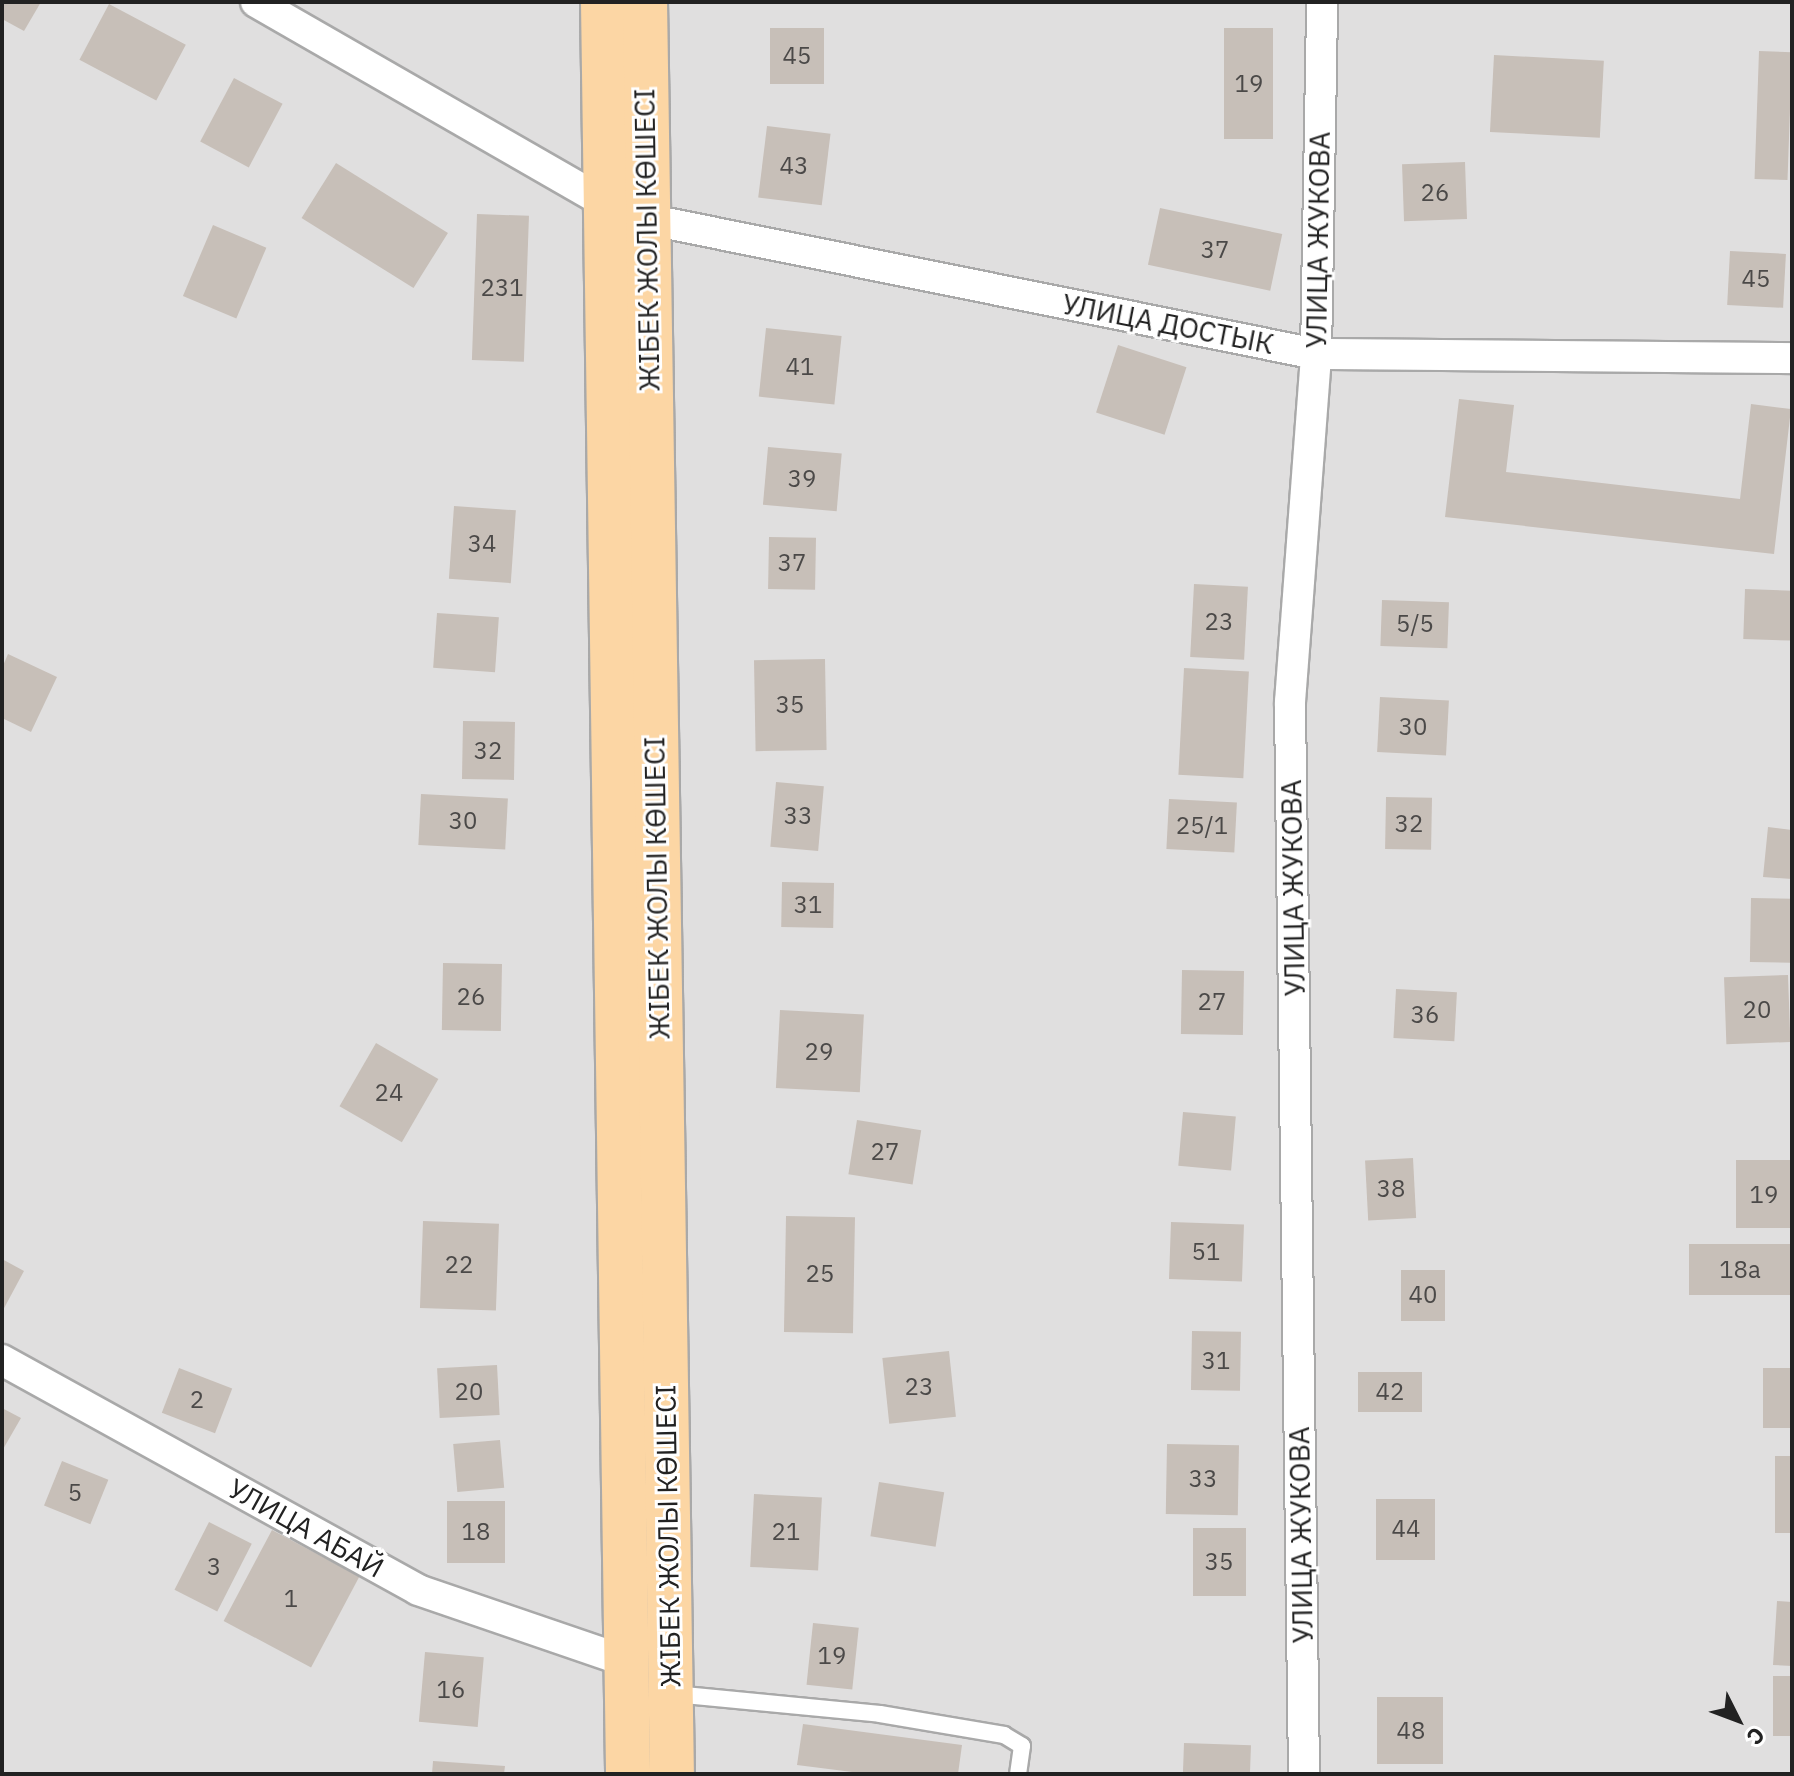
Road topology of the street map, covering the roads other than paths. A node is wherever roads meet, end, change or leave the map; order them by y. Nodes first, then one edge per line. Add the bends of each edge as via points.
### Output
1 (256, 2) edge
2 (603, 2) edge
3 (645, 2) edge
4 (1322, 2) edge
5 (604, 202) junction
6 (646, 219) junction
7 (1316, 354) junction
8 (1792, 358) edge
9 (2, 1360) edge
10 (625, 1661) junction
11 (670, 1693) junction
12 (628, 1774) edge
13 (672, 1774) edge
14 (1018, 1774) edge
15 (1304, 1774) edge

1 - 5 street, УЛИЦА ДОСТЫК
2 - 5 main road, ЖІБЕК ЖОЛЫ КӨШЕСІ
3 - 6 main road, ЖІБЕК ЖОЛЫ КӨШЕСІ
4 - 7 street, УЛИЦА ЖУКОВА
5 - 6 street, УЛИЦА ДОСТЫК
5 - 10 main road, ЖІБЕК ЖОЛЫ КӨШЕСІ
6 - 7 street, УЛИЦА ДОСТЫК
6 - 11 main road, ЖІБЕК ЖОЛЫ КӨШЕСІ
7 - 8 street, УЛИЦА ДОСТЫК
7 - 15 street, УЛИЦА ЖУКОВА via 1290,702
9 - 10 street, УЛИЦА АБАЙ via 418,1590
10 - 12 main road, ЖІБЕК ЖОЛЫ КӨШЕСІ
11 - 13 main road, ЖІБЕК ЖОЛЫ КӨШЕСІ
11 - 14 lane via 880,1714 1004,1735 1022,1746

